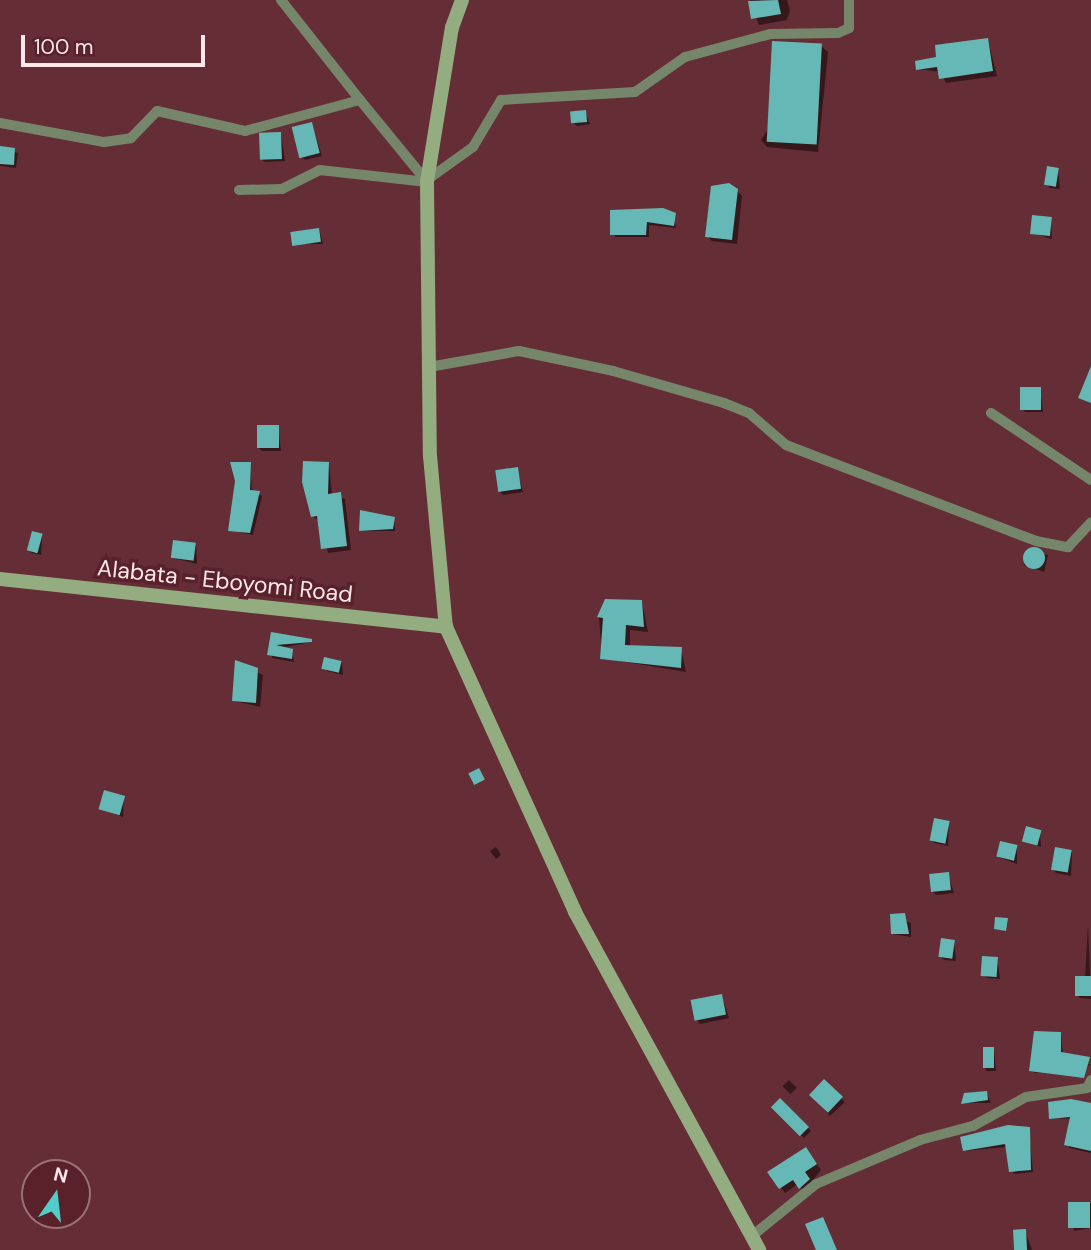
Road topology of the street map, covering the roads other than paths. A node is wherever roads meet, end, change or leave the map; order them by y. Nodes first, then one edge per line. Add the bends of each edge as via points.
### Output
1 (282, 0) edge
2 (462, 0) edge
3 (849, 0) edge
4 (360, 100) junction
5 (0, 123) edge
6 (427, 181) junction
7 (239, 190) dead end
8 (429, 367) junction
9 (991, 413) dead end
10 (1091, 480) edge
11 (1091, 522) edge
12 (0, 579) edge
13 (446, 627) junction
14 (1091, 1080) edge
15 (751, 1236) junction
16 (759, 1250) edge

1 - 4 street
2 - 6 main road via 452,27
3 - 6 street via 849,28 838,33 770,34 685,57 635,92 501,100 473,147
4 - 5 street via 245,131 157,111 131,138 104,142
4 - 6 street
6 - 7 street via 320,170 282,189
6 - 8 main road
8 - 11 street via 519,351 614,371 749,413 786,445 1036,541 1069,547
8 - 13 main road
9 - 10 street
12 - 13 main road, Alabata - Eboyomi Road
13 - 15 main road via 575,912
14 - 15 street via 1087,1088 1026,1097 973,1126 920,1140 816,1184
15 - 16 main road

